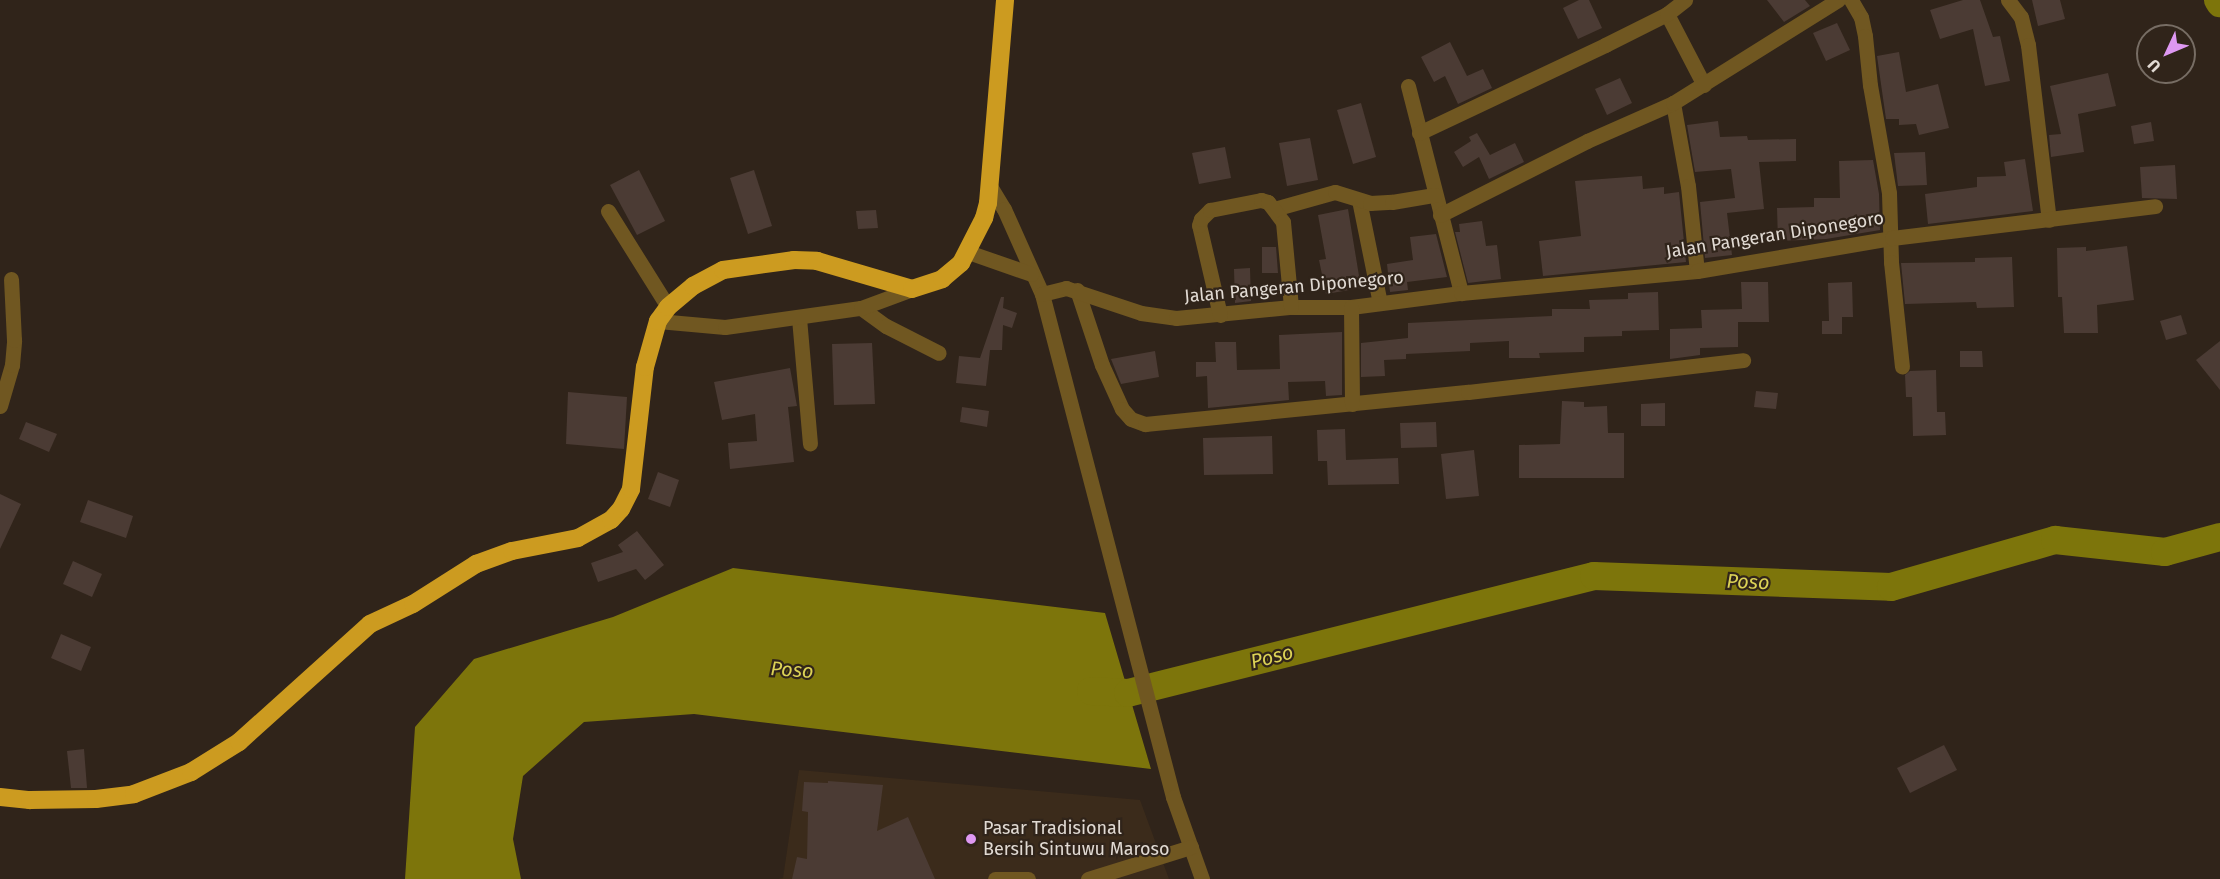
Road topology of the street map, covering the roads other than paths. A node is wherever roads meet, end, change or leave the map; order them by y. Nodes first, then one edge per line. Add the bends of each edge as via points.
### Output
1 (1005, 0) edge
2 (1685, 0) edge
3 (1838, 0) edge
4 (1851, 0) edge
5 (2008, 0) edge
6 (1666, 14) junction
7 (1704, 85) junction
8 (1407, 86) dead end
9 (1673, 103) junction
10 (1419, 133) junction
11 (990, 186) junction
12 (1434, 195) junction
13 (1359, 200) junction
14 (2155, 206) dead end
15 (1274, 209) junction
16 (608, 211) dead end
17 (1440, 215) junction
18 (2049, 220) junction
19 (1892, 238) junction
20 (968, 252) junction
21 (1697, 271) junction
22 (1031, 274) junction
23 (11, 279) dead end
24 (912, 289) junction
25 (1077, 290) junction
26 (1461, 293) junction
27 (1042, 294) junction
28 (1380, 303) junction
29 (1291, 307) junction
30 (1351, 307) junction
31 (861, 308) junction
32 (663, 314) junction
33 (1220, 315) junction
34 (799, 318) junction
35 (939, 353) dead end
36 (1743, 360) dead end
37 (1902, 366) dead end
38 (1352, 404) junction
39 (0, 406) edge
40 (810, 444) dead end
41 (0, 797) edge
42 (1191, 847) junction
43 (995, 879) edge
44 (1028, 879) edge
45 (1088, 879) edge
46 (1202, 879) edge

1 - 11 highway
2 - 6 street
3 - 7 street
4 - 19 street via 1861,17 1865,36
5 - 18 street via 2021,17 2028,45
6 - 7 street
6 - 10 street
7 - 9 street
8 - 10 street
9 - 17 street via 1587,141
9 - 21 street via 1688,186
10 - 12 street
11 - 20 highway via 984,218
11 - 22 street
12 - 13 street via 1392,202
12 - 17 street
13 - 15 street via 1335,192
13 - 28 street
14 - 18 street, Jalan Pangeran Diponegoro
15 - 29 street via 1283,222 1286,238
15 - 33 street via 1261,200 1210,210 1201,219 1199,225
16 - 32 street
17 - 26 street
18 - 19 street, Jalan Pangeran Diponegoro
19 - 21 street, Jalan Pangeran Diponegoro
19 - 37 street
20 - 22 street
20 - 24 highway via 942,279
21 - 26 street, Jalan Pangeran Diponegoro
22 - 27 street
23 - 39 street via 12,356
24 - 31 street
24 - 32 highway via 818,261 794,260 723,270 693,286
25 - 27 street, Jalan Pangeran Diponegoro via 1055,289
25 - 33 street, Jalan Pangeran Diponegoro via 1141,313 1176,318
25 - 38 street via 1102,365 1122,409 1138,423 1164,424
26 - 28 street, Jalan Pangeran Diponegoro
27 - 42 street via 1173,797
28 - 30 street, Jalan Pangeran Diponegoro
29 - 30 street, Jalan Pangeran Diponegoro
29 - 33 street, Jalan Pangeran Diponegoro
30 - 38 street
31 - 34 street
31 - 35 street via 886,326
32 - 34 street via 725,327
32 - 41 highway via 645,367 631,489 611,520 578,538 512,550 476,564 413,604 370,624 239,742 180,777 134,794 96,799
34 - 40 street
36 - 38 street
42 - 45 street
42 - 46 street
43 - 44 street

